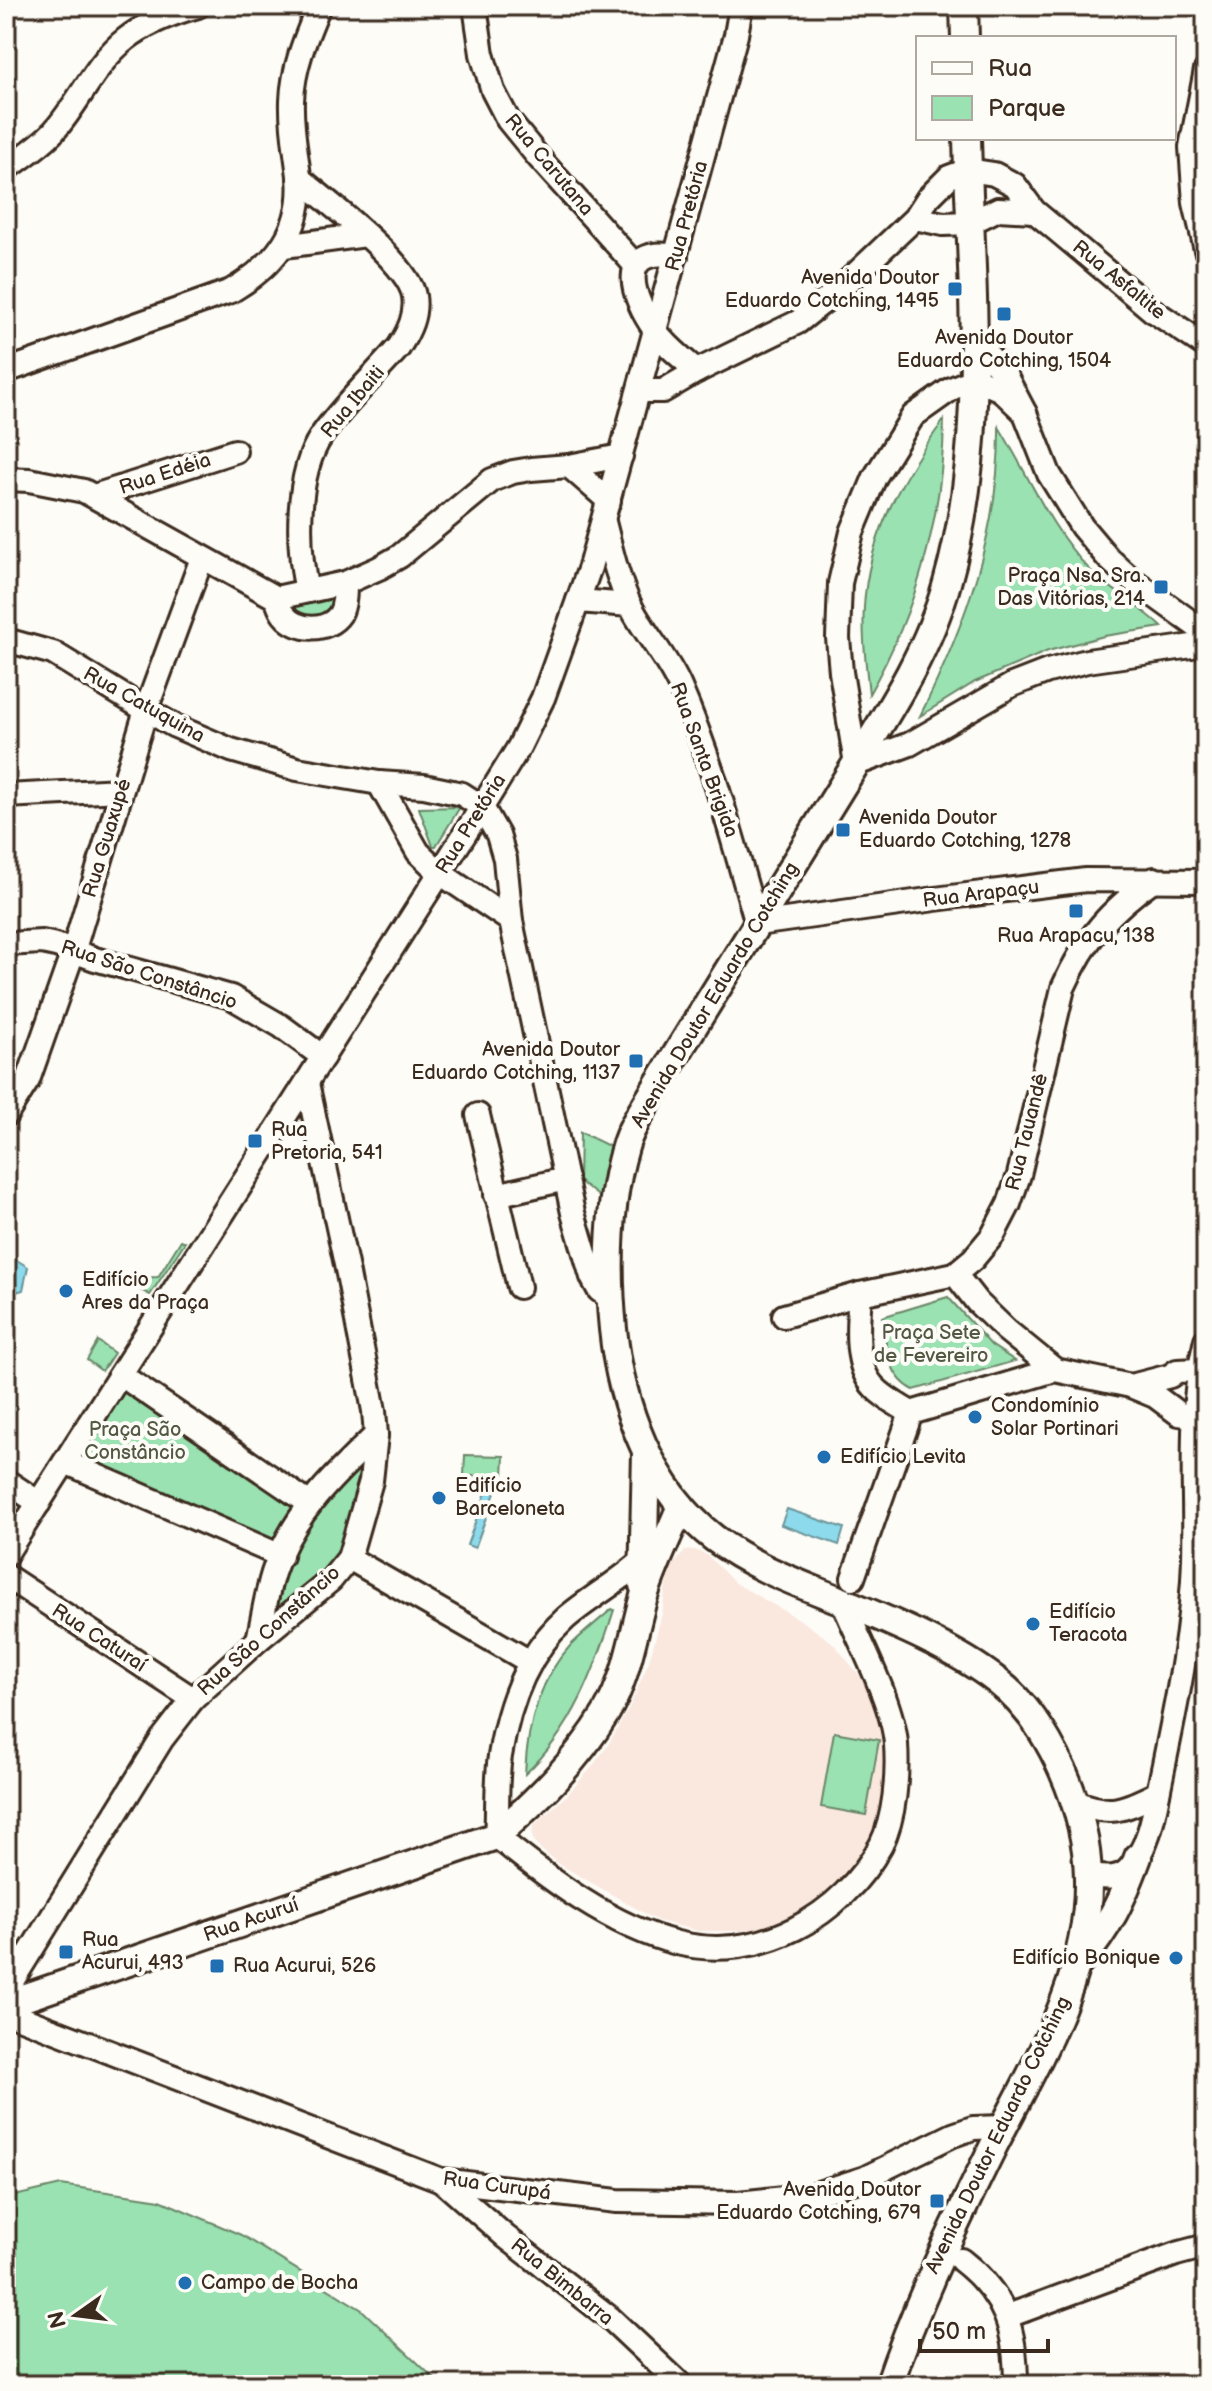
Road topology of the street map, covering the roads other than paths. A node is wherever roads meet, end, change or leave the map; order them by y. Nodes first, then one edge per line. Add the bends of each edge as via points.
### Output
1 (198, 6) edge
2 (319, 6) edge
3 (475, 6) edge
4 (741, 6) edge
5 (964, 6) edge
6 (965, 36) edge
7 (1206, 70) edge
8 (967, 140) edge
9 (6, 169) edge
10 (968, 170) junction
11 (299, 178) junction
12 (1034, 211) junction
13 (915, 218) junction
14 (970, 223) junction
15 (366, 235) junction
16 (284, 246) junction
17 (1206, 250) edge
18 (676, 256) junction
19 (635, 265) junction
20 (656, 331) junction
21 (972, 337) junction
22 (1206, 346) edge
23 (6, 371) edge
24 (697, 371) junction
25 (972, 380) junction
26 (639, 391) junction
27 (1025, 413) junction
28 (235, 451) dead end
29 (621, 456) junction
30 (569, 466) junction
31 (6, 479) edge
32 (94, 496) junction
33 (606, 511) junction
34 (202, 558) junction
35 (345, 583) junction
36 (307, 591) junction
37 (276, 598) junction
38 (578, 601) junction
39 (630, 605) junction
40 (1206, 633) edge
41 (6, 640) edge
42 (1206, 644) edge
43 (146, 710) junction
44 (856, 764) junction
45 (379, 783) junction
46 (121, 790) junction
47 (6, 796) edge
48 (482, 807) junction
49 (440, 873) junction
50 (1154, 879) junction
51 (1206, 881) edge
52 (511, 921) junction
53 (757, 924) junction
54 (6, 944) edge
55 (73, 952) junction
56 (323, 1057) junction
57 (307, 1083) junction
58 (13, 1096) edge
59 (6, 1115) edge
60 (478, 1115) dead end
61 (566, 1179) junction
62 (496, 1195) junction
63 (612, 1228) junction
64 (955, 1274) junction
65 (519, 1287) dead end
66 (860, 1294) junction
67 (610, 1298) junction
68 (784, 1316) dead end
69 (1206, 1340) edge
70 (1055, 1370) junction
71 (1199, 1370) junction
72 (121, 1375) junction
73 (1170, 1376) junction
74 (1131, 1386) junction
75 (1167, 1404) junction
76 (911, 1413) junction
77 (1193, 1416) junction
78 (376, 1435) junction
79 (646, 1452) junction
80 (65, 1462) junction
81 (6, 1481) edge
82 (39, 1503) junction
83 (310, 1504) junction
84 (681, 1506) junction
85 (6, 1554) edge
86 (281, 1556) junction
87 (1194, 1557) junction
88 (349, 1558) junction
89 (643, 1560) junction
90 (6, 1576) edge
91 (1206, 1587) edge
92 (848, 1590) junction
93 (643, 1600) junction
94 (258, 1640) junction
95 (1196, 1645) edge
96 (530, 1662) junction
97 (193, 1699) junction
98 (1158, 1793) junction
99 (1076, 1802) junction
100 (496, 1836) junction
101 (1138, 1857) junction
102 (1088, 1876) junction
103 (36, 1942) junction
104 (6, 1960) edge
105 (1078, 1965) junction
106 (6, 1991) edge
107 (6, 2004) edge
108 (6, 2012) edge
109 (1004, 2127) junction
110 (441, 2180) junction
111 (520, 2190) junction
112 (496, 2228) junction
113 (1205, 2244) edge
114 (961, 2260) dead end
115 (1008, 2316) junction
116 (681, 2385) edge
117 (889, 2385) edge
118 (1016, 2385) edge

1 - 9 street via 143,27 124,41 55,129
2 - 11 street via 294,78 293,142
3 - 19 street, Rua Carutana via 482,54 508,120
4 - 18 street, Rua Pretória
5 - 6 main road
7 - 17 street via 1191,147 1195,203
8 - 10 main road, Avenida Doutor Eduardo Cotching
10 - 12 street, Rua Asfaltite via 994,174 1015,185
10 - 13 street via 949,177
10 - 14 main road, Avenida Doutor Eduardo Cotching
11 - 15 street, Rua Ibaiti
11 - 16 street
12 - 14 street via 998,209
12 - 22 street, Rua Asfaltite via 1152,310
13 - 14 street
13 - 24 street via 798,322
14 - 21 main road, Avenida Doutor Eduardo Cotching
15 - 16 street
15 - 36 street, Rua Ibaiti via 412,285 415,312 399,347 321,437 307,470 300,530
16 - 23 street via 231,291
18 - 19 street via 660,253
18 - 20 street, Rua Pretória
19 - 20 street via 641,308
20 - 24 street
20 - 26 street, Rua Pretória
21 - 25 main road, Avenida Doutor Eduardo Cotching
21 - 27 street via 1004,373
24 - 26 street via 663,391
25 - 27 street via 1001,390
25 - 44 main road, Avenida Doutor Eduardo Cotching via 964,506 947,584 922,650
25 - 44 street via 913,416 875,477 852,532 840,583 838,638
26 - 29 street, Rua Pretória
27 - 40 street via 1049,474 1082,527 1130,578
28 - 32 street, Rua Edéia
29 - 30 street
29 - 33 street, Rua Pretória
30 - 33 street
30 - 35 street via 492,480 400,556
31 - 32 street
32 - 34 street
33 - 38 street, Rua Pretória
33 - 39 street, Rua Santa Brigida
34 - 37 street
34 - 43 street, Rua Guaxupé
35 - 36 street
35 - 37 street via 341,613 321,626 295,623 284,616
36 - 37 street
38 - 39 street
38 - 48 street, Rua Pretória via 543,698
39 - 53 street, Rua Santa Brigida via 683,696 724,809
41 - 43 street, Rua Catuquina via 53,653
42 - 44 street via 1048,671 1012,685 910,744
43 - 45 street, Rua Catuquina via 231,750 297,769
43 - 46 street, Rua Guaxupé
44 - 53 main road, Avenida Doutor Eduardo Cotching
45 - 48 street, Rua Catuquina via 462,794
45 - 49 street via 418,852
46 - 47 street
46 - 55 street, Rua Guaxupé
48 - 49 street, Rua Pretória
48 - 52 street via 505,859
49 - 52 street
49 - 56 street, Rua Pretória
50 - 51 street, Rua Arapaçu
50 - 53 street, Rua Arapaçu via 1086,880
50 - 64 street, Rua Tauandê via 1124,900 1076,959 1060,999 1009,1204 993,1235
52 - 61 street
53 - 63 main road, Avenida Doutor Eduardo Cotching via 626,1143
54 - 55 street, Rua São Constâncio via 42,942
55 - 56 street, Rua São Constâncio via 231,997
55 - 58 street, Rua Guaxupé via 28,1080
56 - 57 street, Rua Pretória
57 - 72 street, Rua Pretória
57 - 78 street, Rua São Constâncio via 370,1380
58 - 59 street, Rua Guaxupé
60 - 62 street
61 - 62 street
61 - 63 street via 584,1211
61 - 67 street via 592,1277
62 - 65 street
63 - 67 main road, Avenida Doutor Eduardo Cotching
64 - 66 street
64 - 70 street via 987,1311
66 - 68 street
66 - 76 street via 863,1367 871,1385
67 - 79 main road, Avenida Doutor Eduardo Cotching via 624,1384
69 - 71 street
70 - 74 street
70 - 76 street
71 - 73 street
71 - 77 street
72 - 80 street, Rua Pretória
72 - 83 street
73 - 74 street
73 - 75 street
74 - 75 street
75 - 77 street via 1179,1414
76 - 92 street
77 - 87 street
78 - 83 street
78 - 88 street, Rua São Constâncio via 371,1481
79 - 84 main road, Avenida Doutor Eduardo Cotching
79 - 89 main road
80 - 82 street, Rua Pretória
80 - 86 street
81 - 82 street
82 - 85 street, Rua Pretória
83 - 86 street
84 - 92 main road, Avenida Doutor Eduardo Cotching via 714,1537 792,1582
84 - 93 main road
86 - 94 street
87 - 91 street
87 - 95 street
88 - 94 street, Rua São Constâncio via 326,1585
88 - 96 street
89 - 93 main road
89 - 96 street via 565,1619
90 - 97 street, Rua Caturaí
92 - 99 main road, Avenida Doutor Eduardo Cotching via 1000,1683 1032,1718
92 - 100 street via 896,1741 896,1794 882,1843 830,1909 771,1938 735,1946 693,1946 634,1928 549,1878
93 - 100 main road via 627,1663 607,1712 570,1763
94 - 97 street, Rua São Constâncio
95 - 98 street
96 - 100 street via 509,1715 500,1758
97 - 103 street, Rua São Constâncio via 162,1739
98 - 99 street via 1115,1810 1095,1810
98 - 101 street
99 - 102 main road, Avenida Doutor Eduardo Cotching
100 - 107 main road, Rua Acuruí
101 - 102 street via 1117,1877
101 - 105 main road via 1111,1922
102 - 105 main road, Avenida Doutor Eduardo Cotching
103 - 104 street
103 - 106 street, Rua São Constâncio
105 - 109 main road, Avenida Doutor Eduardo Cotching via 1053,2030
108 - 110 street, Rua Curupá
109 - 111 street, Rua Curupá via 953,2135 865,2178 812,2195 703,2203 617,2201
109 - 117 main road, Avenida Doutor Eduardo Cotching via 926,2286
110 - 111 street, Rua Curupá
110 - 112 street, Rua Bimbarra
111 - 112 street via 499,2200
112 - 116 street, Rua Bimbarra via 610,2318
113 - 115 street
114 - 115 street via 978,2273
115 - 118 street

